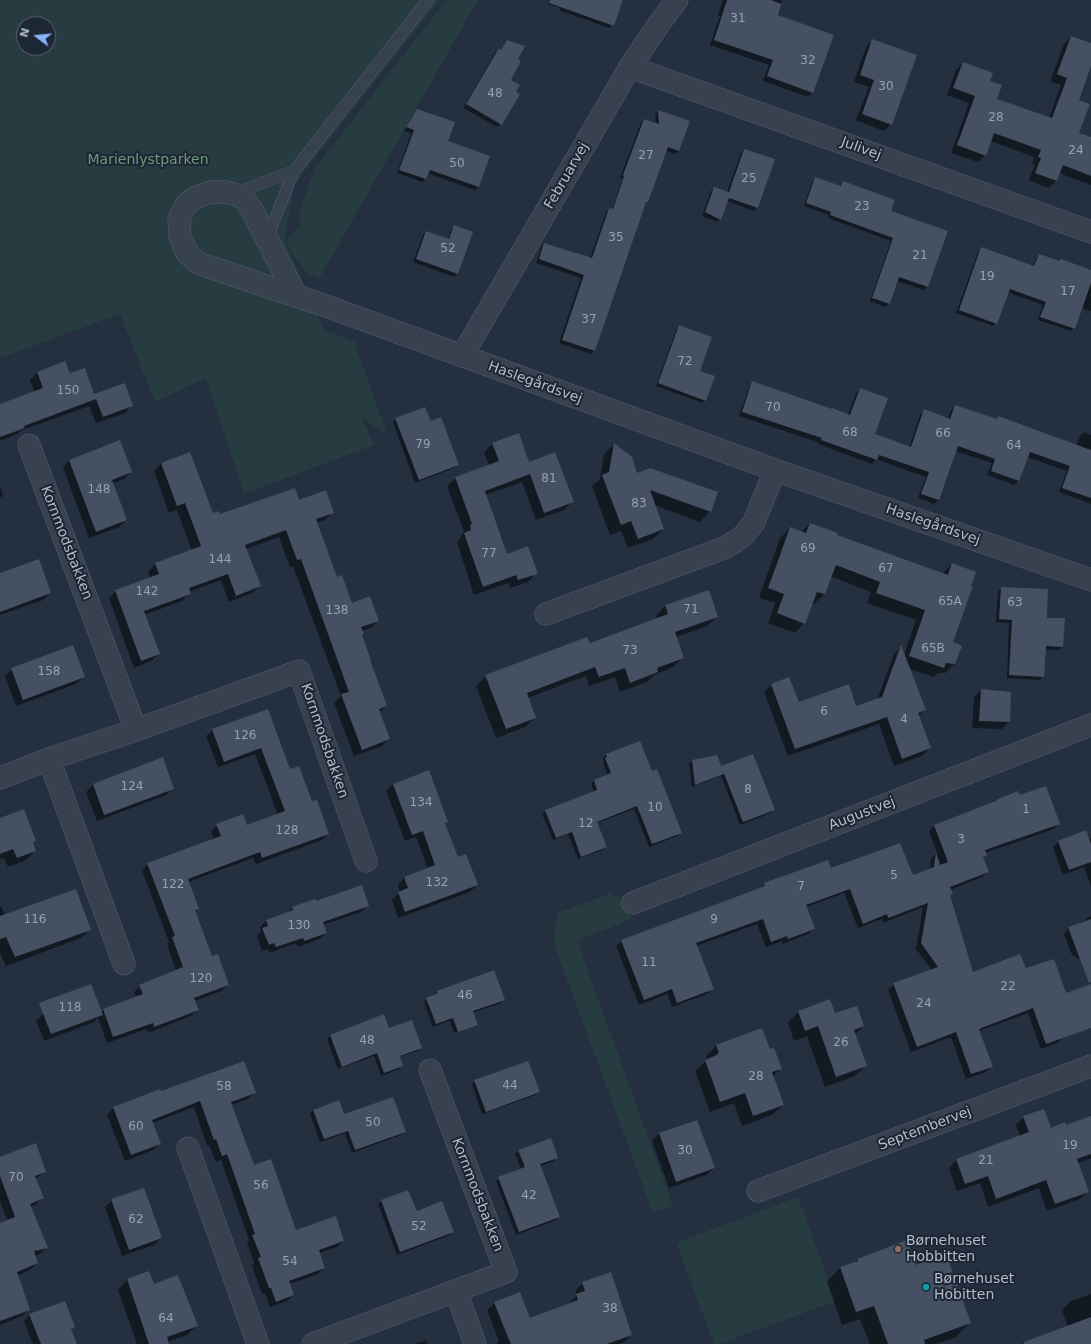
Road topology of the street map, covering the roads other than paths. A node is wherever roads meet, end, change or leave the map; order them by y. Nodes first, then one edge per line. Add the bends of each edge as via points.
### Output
1 (428, 0) edge
2 (677, 0) edge
3 (630, 67) junction
4 (294, 171) junction
5 (233, 193) junction
6 (1091, 232) edge
7 (267, 238) junction
8 (296, 296) junction
9 (462, 356) junction
10 (29, 445) dead end
11 (775, 470) junction
12 (1091, 580) edge
13 (546, 614) dead end
14 (1091, 725) edge
15 (136, 730) junction
16 (49, 759) junction
17 (0, 778) edge
18 (366, 861) dead end
19 (633, 902) dead end
20 (124, 964) dead end
21 (1091, 1066) edge
22 (430, 1070) dead end
23 (188, 1148) dead end
24 (758, 1191) dead end
25 (456, 1291) junction
26 (258, 1344) edge
27 (313, 1344) edge
28 (475, 1344) edge

1 - 4 lane
2 - 3 street, Februarvej
3 - 6 street, Julivej
3 - 9 street, Februarvej
4 - 5 lane
4 - 7 lane
5 - 7 street via 248,204
5 - 8 street, Haslegårdsvej via 206,193 186,205 181,214 179,228 187,254 204,265
7 - 8 street
8 - 9 street, Haslegårdsvej
9 - 11 street, Haslegårdsvej
10 - 15 street, Kornmodsbakken
11 - 12 street, Haslegårdsvej
11 - 13 street via 754,522 736,542
14 - 19 street, Augustvej
15 - 16 street, Kornmodsbakken
15 - 18 street, Kornmodsbakken via 299,671
16 - 17 street, Kornmodsbakken
16 - 20 street
21 - 24 street, Septembervej
22 - 25 street, Kornmodsbakken via 506,1272
23 - 26 street
25 - 27 street, Kornmodsbakken
25 - 28 street

